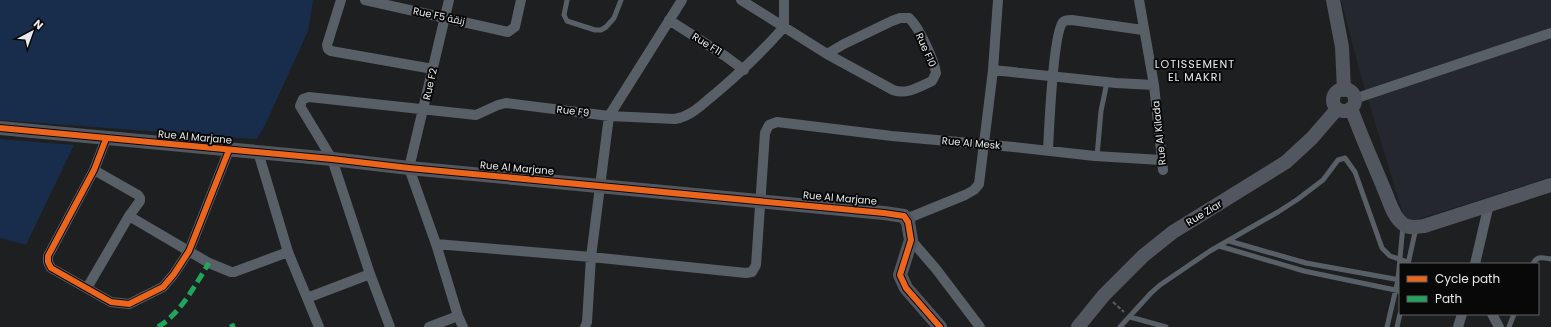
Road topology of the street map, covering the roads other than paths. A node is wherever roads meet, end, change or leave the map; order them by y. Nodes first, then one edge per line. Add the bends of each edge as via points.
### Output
1 (341, 0) edge
2 (365, 0) edge
3 (449, 0) edge
4 (521, 0) edge
5 (567, 0) edge
6 (621, 0) edge
7 (682, 0) edge
8 (740, 0) edge
9 (784, 0) edge
10 (998, 0) edge
11 (1138, 0) edge
12 (1333, 0) edge
13 (401, 4) edge
14 (445, 17) junction
15 (669, 20) junction
16 (784, 27) junction
17 (1143, 30) junction
18 (1551, 33) edge
19 (827, 54) junction
20 (433, 69) junction
21 (744, 70) junction
22 (993, 70) junction
23 (1053, 76) junction
24 (1107, 82) junction
25 (1154, 85) junction
26 (1347, 101) junction
27 (424, 109) junction
28 (609, 116) junction
29 (0, 128) edge
30 (106, 139) junction
31 (984, 144) junction
32 (229, 150) junction
33 (1048, 150) junction
34 (258, 152) junction
35 (1097, 156) junction
36 (332, 159) junction
37 (1162, 165) joint
38 (409, 168) junction
39 (94, 170) junction
40 (1551, 185) edge
41 (599, 186) junction
42 (760, 201) junction
43 (1489, 204) junction
44 (129, 216) junction
45 (906, 219) junction
46 (1409, 226) junction
47 (911, 240) junction
48 (1229, 241) junction
49 (436, 244) junction
50 (1219, 246) junction
51 (1256, 248) junction
52 (188, 251) junction
53 (288, 252) junction
54 (1254, 256) junction
55 (1281, 256) junction
56 (591, 257) junction
57 (1400, 259) junction
58 (1551, 259) edge
59 (1306, 263) junction
60 (1400, 263) edge
61 (1408, 263) edge
62 (1475, 263) edge
63 (1534, 263) edge
64 (1280, 264) junction
65 (1330, 268) junction
66 (1304, 270) junction
67 (1353, 272) junction
68 (370, 274) junction
69 (1328, 276) junction
70 (1376, 276) junction
71 (1399, 280) edge
72 (1351, 281) junction
73 (1374, 285) junction
74 (87, 288) junction
75 (1398, 290) edge
76 (307, 298) junction
77 (1400, 315) edge
78 (1462, 315) edge
79 (1493, 315) edge
80 (1514, 315) edge
81 (458, 316) junction
82 (1130, 317) junction
83 (319, 327) edge
84 (390, 327) edge
85 (429, 327) edge
86 (464, 327) edge
87 (585, 327) edge
88 (940, 327) edge
89 (980, 327) edge
90 (1078, 327) edge
91 (1120, 327) edge
92 (1166, 327) edge
93 (1387, 327) edge
94 (1397, 327) edge
95 (1458, 327) edge
96 (1499, 327) edge
97 (1509, 327) edge

1 - 20 street via 328,49
2 - 13 street, Rue F5 زنقة
3 - 14 street, Rue F2
4 - 14 street, Rue F5 زنقة via 515,27 508,32
5 - 6 lane via 564,15 567,21 601,30 614,18
7 - 15 street
8 - 16 street, Rue F10
9 - 16 street
10 - 22 street
11 - 17 street, Rue Al Kilada
12 - 26 street via 1342,47
13 - 14 street, Rue F5 زنقة
14 - 20 street, Rue F2
15 - 21 street, Rue F11
15 - 28 street
16 - 19 street, Rue F10
16 - 21 street, Rue F9
17 - 23 street via 1065,21 1059,34
17 - 25 street, Rue Al Kilada
18 - 26 street
19 - 19 street, Rue F10 via 900,93 932,82 936,73 924,42 909,18 892,21
20 - 27 street, Rue F2
21 - 28 street, Rue F9 via 685,117 674,119
22 - 23 street
22 - 31 street
23 - 24 street
23 - 33 street
24 - 25 street
24 - 35 lane via 1101,111
25 - 37 street, Rue Al Kilada
26 - 46 street via 1392,208 1397,218
26 - 90 street, Rue Ziar via 1286,162 1172,232 1143,256 1104,294
27 - 28 street, Rue F9 via 476,115 506,103
27 - 36 street, Rue F9 via 309,97 303,99 300,106
27 - 38 street, Rue F2
28 - 41 street
29 - 30 street, Rue Al Marjane
30 - 32 street, Rue Al Marjane
30 - 39 street
31 - 33 street, Rue Al Mesk
31 - 42 street, Rue Al Mesk via 772,122 766,129
31 - 45 street via 980,181 974,190 952,202
32 - 34 street, Rue Al Marjane
32 - 52 street
33 - 35 street, Rue Al Mesk
34 - 36 street, Rue Al Marjane
34 - 53 street
35 - 37 street, Rue Al Mesk
36 - 38 street, Rue Al Marjane
36 - 68 street
38 - 41 street, Rue Al Marjane
38 - 49 street
39 - 44 street via 138,195 140,201
39 - 74 street via 48,256 51,268
40 - 43 street
41 - 42 street, Rue Al Marjane
41 - 56 street
42 - 45 street, Rue Al Marjane via 884,213 903,216
42 - 56 street via 756,265 752,272
43 - 46 street via 1424,226
43 - 62 street
44 - 52 street
44 - 74 street
45 - 47 street
46 - 57 lane
46 - 61 lane
47 - 88 street via 900,272 902,283
47 - 89 street
48 - 50 lane
48 - 51 lane
48 - 57 lane via 1298,199 1323,180 1338,160 1346,158 1355,172 1382,248 1387,255
49 - 56 street
49 - 81 street
50 - 54 lane
50 - 82 lane via 1151,293
51 - 54 lane
51 - 55 lane
52 - 53 street via 209,263 234,272
52 - 74 street via 163,287 129,304 111,302
53 - 76 street
54 - 64 lane
55 - 59 lane
55 - 64 lane
56 - 87 street
57 - 60 lane
57 - 61 lane
58 - 63 lane via 1540,257
59 - 65 lane
59 - 66 lane
64 - 66 lane
65 - 67 lane
65 - 69 lane
66 - 69 lane
67 - 70 lane
67 - 72 lane
68 - 76 street
68 - 84 street
69 - 72 lane
70 - 71 lane
70 - 73 lane
71 - 75 lane
72 - 73 lane
73 - 75 lane
75 - 93 lane
76 - 83 street
77 - 94 lane
78 - 95 street
79 - 96 street
80 - 97 lane
81 - 85 street
81 - 86 street
82 - 91 lane
82 - 92 lane

